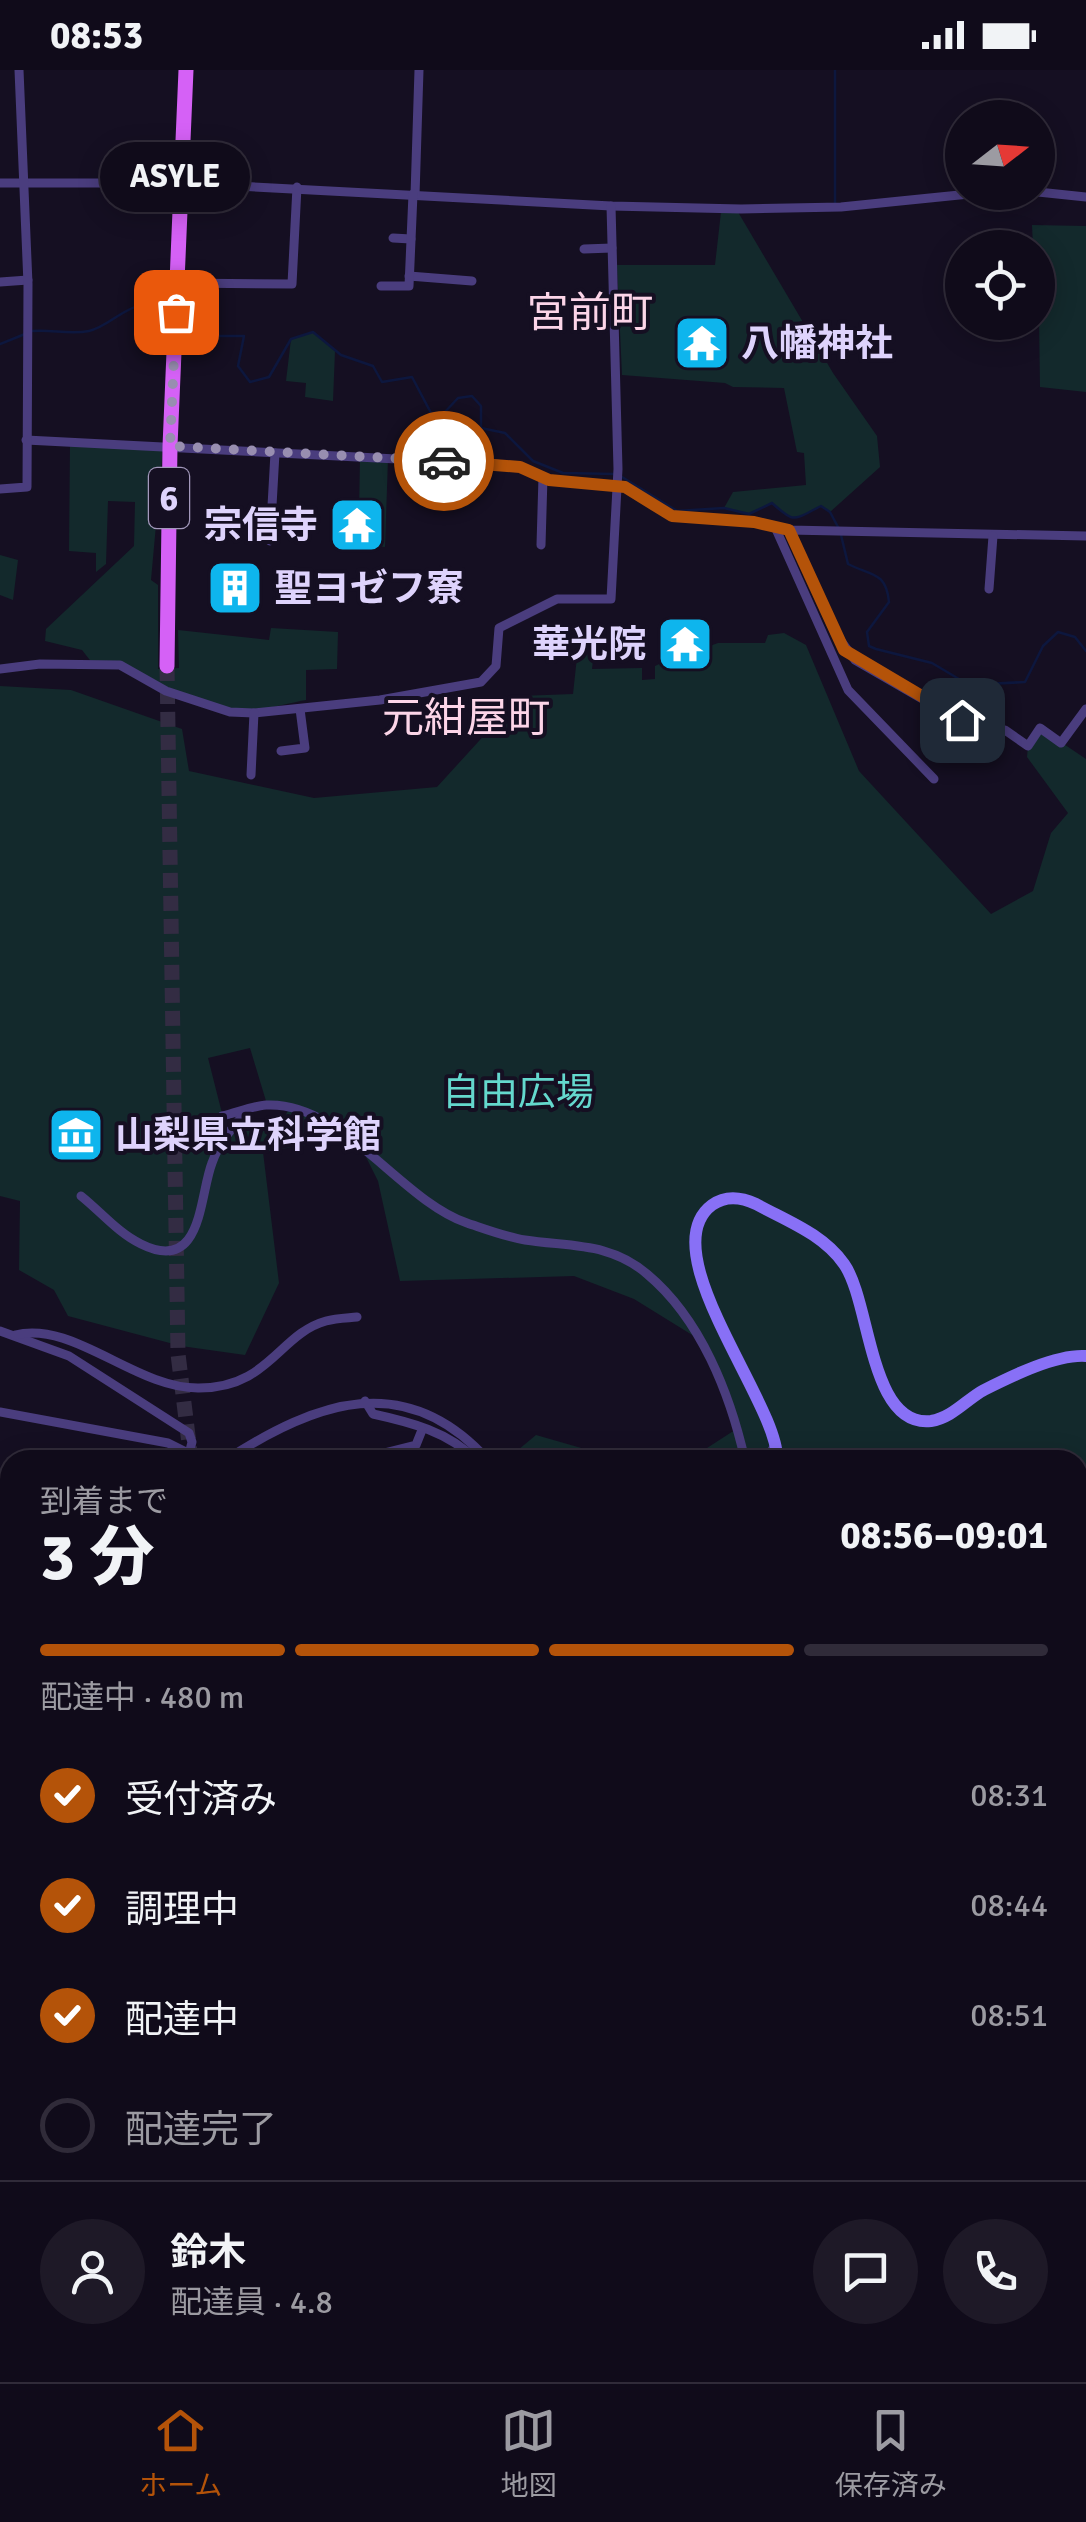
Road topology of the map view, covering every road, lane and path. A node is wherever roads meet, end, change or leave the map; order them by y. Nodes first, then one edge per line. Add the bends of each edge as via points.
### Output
1 (19, 70) edge
2 (186, 70) edge
3 (420, 70) edge
4 (21, 182) junction
5 (0, 183) edge
6 (181, 183) junction
7 (297, 188) junction
8 (414, 194) junction
9 (1055, 194) edge
10 (945, 196) edge
11 (1086, 197) edge
12 (611, 206) junction
13 (393, 238) dead end
14 (411, 239) junction
15 (584, 248) dead end
16 (612, 248) junction
17 (409, 276) junction
18 (28, 280) junction
19 (472, 281) dead end
20 (0, 282) edge
21 (177, 282) junction
22 (382, 286) dead end
23 (26, 440) junction
24 (170, 446) junction
25 (275, 453) junction
26 (543, 477) junction
27 (618, 484) junction
28 (0, 489) edge
29 (775, 527) junction
30 (789, 530) junction
31 (993, 536) junction
32 (1086, 536) edge
33 (270, 541) dead end
34 (541, 545) dead end
35 (988, 589) dead end
36 (168, 666) tunnel mouth
37 (0, 669) edge
38 (300, 708) junction
39 (1086, 709) edge
40 (254, 713) junction
41 (281, 752) dead end
42 (251, 775) dead end
43 (934, 779) dead end
44 (248, 1109) junction
45 (222, 1116) dead end
46 (80, 1196) dead end
47 (357, 1318) dead end
48 (0, 1331) edge
49 (15, 1335) junction
50 (1086, 1356) edge
51 (365, 1402) junction
52 (0, 1412) edge
53 (422, 1430) junction
54 (777, 1444) junction
55 (181, 1450) edge
56 (190, 1450) edge
57 (241, 1450) edge
58 (396, 1450) edge
59 (466, 1450) edge
60 (479, 1450) edge
61 (742, 1450) edge
62 (772, 1450) edge
63 (777, 1450) edge

1 - 4 street
2 - 6 main road, 6
3 - 8 street
4 - 5 street
4 - 6 street
4 - 18 street
6 - 7 street
6 - 21 main road, 6
7 - 8 street
7 - 21 street via 292,284
8 - 12 street
8 - 14 street
9 - 11 street
10 - 12 street via 835,207
12 - 16 street
13 - 14 street
14 - 17 street
15 - 16 street
16 - 27 street
17 - 19 street
17 - 22 street via 409,286
18 - 20 street
18 - 23 street
21 - 24 main road, 6
23 - 24 street
23 - 28 street via 27,487
24 - 25 street
24 - 36 main road, 6
25 - 26 street via 495,464
25 - 33 street
26 - 27 street
26 - 34 street
27 - 29 street via 672,516
27 - 38 street via 612,598 557,599 499,628 496,666 481,682
29 - 30 street
29 - 43 street via 848,690
30 - 31 street
30 - 39 street via 834,633 868,668 952,716 1005,730 1028,746 1040,728 1061,744
31 - 32 street
31 - 35 street
37 - 40 street via 120,664 166,692
38 - 40 street
38 - 41 street via 305,748
40 - 42 street
44 - 45 street
44 - 46 street via 214,1157 200,1225 179,1244 155,1250 139,1244
44 - 61 street via 267,1105 319,1121 354,1140 422,1199 466,1222 524,1240 600,1248 648,1274 722,1378
47 - 49 street via 326,1321 269,1366 202,1389 168,1386 61,1338
48 - 49 street
49 - 56 street via 68,1356 189,1434
50 - 54 main road via 982,1391 943,1417 904,1415 886,1392 856,1288 833,1250 743,1198 720,1200 698,1225 698,1258 724,1334
51 - 53 street via 373,1414
51 - 57 street via 332,1405 274,1428
51 - 60 street via 412,1406 465,1434
52 - 55 street
53 - 58 street via 416,1445
53 - 59 street
54 - 62 street
54 - 63 main road

